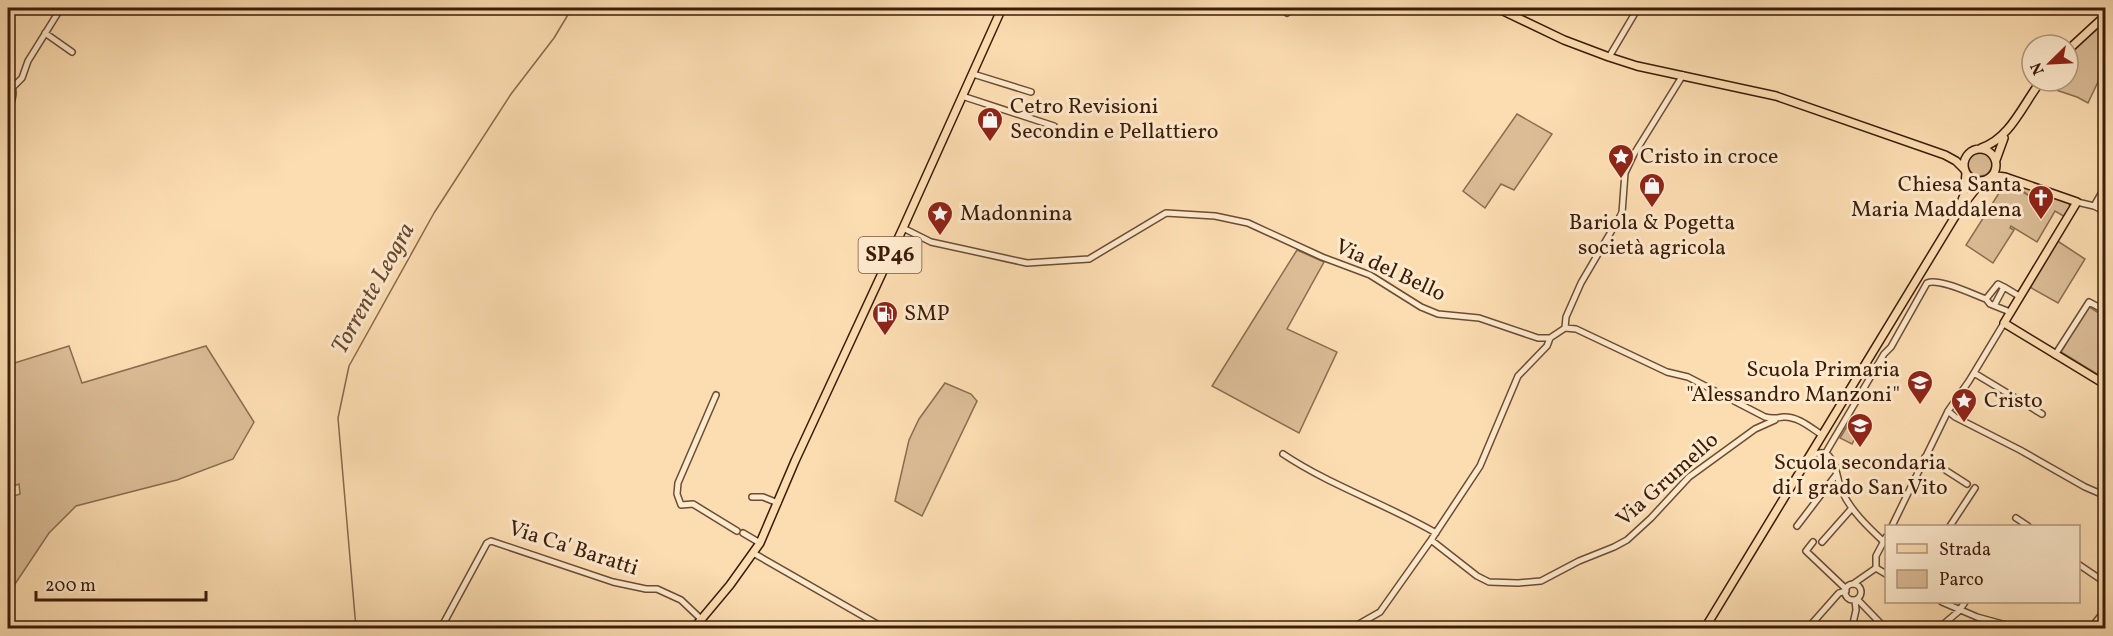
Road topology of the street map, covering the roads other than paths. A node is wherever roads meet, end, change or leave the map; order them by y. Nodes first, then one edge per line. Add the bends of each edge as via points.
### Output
1 (61, 8) edge
2 (1002, 8) edge
3 (1497, 8) edge
4 (1638, 8) edge
5 (2106, 15) edge
6 (45, 33) junction
7 (2080, 39) edge
8 (72, 51) dead end
9 (1609, 57) junction
10 (973, 74) junction
11 (1683, 75) junction
12 (8, 78) edge
13 (13, 87) junction
14 (1031, 92) dead end
15 (2033, 93) edge
16 (963, 96) junction
17 (8, 111) edge
18 (1054, 126) dead end
19 (2006, 133) junction
20 (1981, 148) junction
21 (1967, 154) junction
22 (1945, 155) junction
23 (1996, 162) junction
24 (1965, 171) junction
25 (1986, 180) junction
26 (2016, 181) junction
27 (2106, 185) edge
28 (2077, 202) junction
29 (2094, 206) junction
30 (1959, 210) junction
31 (2106, 212) edge
32 (903, 228) junction
33 (2004, 287) junction
34 (2019, 296) junction
35 (1986, 299) junction
36 (1995, 304) junction
37 (2106, 311) edge
38 (2010, 312) junction
39 (2004, 323) junction
40 (1565, 328) junction
41 (1550, 338) junction
42 (2055, 355) junction
43 (2106, 370) edge
44 (1974, 373) junction
45 (2102, 383) edge
46 (716, 395) dead end
47 (1948, 411) junction
48 (2042, 414) dead end
49 (1776, 420) junction
50 (1822, 435) junction
51 (1283, 454) dead end
52 (1825, 454) junction
53 (1811, 455) junction
54 (1925, 457) junction
55 (1836, 475) junction
56 (1967, 484) dead end
57 (1975, 489) dead end
58 (2106, 496) edge
59 (752, 497) dead end
60 (778, 502) junction
61 (1852, 508) junction
62 (1892, 525) edge
63 (1951, 525) edge
64 (2016, 525) edge
65 (2027, 525) edge
66 (1797, 526) dead end
67 (1436, 533) junction
68 (1885, 539) edge
69 (1431, 540) junction
70 (1813, 542) dead end
71 (1822, 542) dead end
72 (760, 543) junction
73 (755, 554) junction
74 (2080, 565) edge
75 (1876, 567) junction
76 (1885, 573) edge
77 (1869, 574) junction
78 (2106, 583) edge
79 (1853, 584) junction
80 (1846, 592) junction
81 (1861, 593) junction
82 (1856, 599) junction
83 (1944, 603) edge
84 (1964, 603) edge
85 (2106, 609) edge
86 (1959, 611) junction
87 (701, 619) junction
88 (1997, 624) junction
89 (441, 628) edge
90 (694, 628) edge
91 (884, 628) edge
92 (1352, 628) edge
93 (1705, 628) edge
94 (1808, 628) edge
95 (1852, 628) edge
96 (1886, 628) edge
97 (1939, 628) edge
98 (1991, 628) edge
99 (2017, 628) edge
100 (2091, 628) edge

1 - 6 street
2 - 10 main road, SP46
3 - 9 main road
4 - 9 street
5 - 7 main road
6 - 8 street
6 - 13 street via 22,78
9 - 11 main road
10 - 14 street
10 - 16 main road, SP46
11 - 22 main road via 1776,96
11 - 40 street via 1625,173 1622,213 1581,283
12 - 13 street
13 - 17 street
15 - 19 main road
16 - 18 street
16 - 32 main road, SP46
19 - 20 main road
19 - 23 main road
20 - 21 main road
20 - 23 main road via 1991,152
21 - 22 main road
21 - 24 main road
22 - 24 main road
23 - 25 main road via 1996,169
23 - 26 main road
24 - 25 main road via 1973,180
24 - 30 main road
25 - 26 main road via 2001,176
25 - 30 main road
26 - 28 main road
27 - 29 street
28 - 29 street
28 - 34 main road
29 - 31 street
30 - 50 main road
32 - 41 street, Via del Bello via 932,242 1027,263 1089,259 1166,213 1215,216 1248,223 1370,275 1438,314 1479,318 1538,338
32 - 60 main road, SP46
33 - 34 street
33 - 35 street via 1998,284
33 - 36 street
34 - 38 main road
35 - 36 street
35 - 52 street via 1940,283 1927,283
36 - 38 street
37 - 42 street via 2089,302
38 - 39 main road
39 - 42 main road
39 - 44 street
40 - 41 street
40 - 49 street via 1587,334 1667,372 1688,377
41 - 67 street via 1518,376 1479,466
42 - 45 main road
43 - 45 street
44 - 47 street
44 - 48 street
46 - 72 street via 678,483 681,505 693,504
47 - 54 street
47 - 58 street
49 - 50 street via 1797,419
49 - 69 street, Via Grumello via 1755,429 1689,477 1627,540 1541,581 1489,582
50 - 53 main road
51 - 67 street via 1312,473
52 - 53 street
52 - 55 street via 1834,464
53 - 93 main road
54 - 56 street
54 - 62 street
55 - 61 street
55 - 66 street
57 - 63 street
59 - 60 street
60 - 72 main road, SP46
61 - 68 street
61 - 71 street
64 - 65 street via 2018,519
67 - 69 street
68 - 75 street via 1876,556
69 - 92 street via 1380,612
70 - 80 street via 1806,551
72 - 73 main road, SP46
73 - 87 main road, SP46
73 - 91 street
74 - 78 street
75 - 76 street
75 - 77 street
77 - 79 street
77 - 81 street
79 - 80 street
79 - 81 street
80 - 82 street
80 - 94 street via 1842,591
81 - 82 street
82 - 95 street
82 - 96 street
83 - 86 street
84 - 86 street
85 - 100 street
86 - 88 street
86 - 97 street
87 - 89 street, Via Ca' Baratti via 681,600 657,590 613,582 491,541
87 - 90 main road, SP46
88 - 98 street
88 - 99 street

